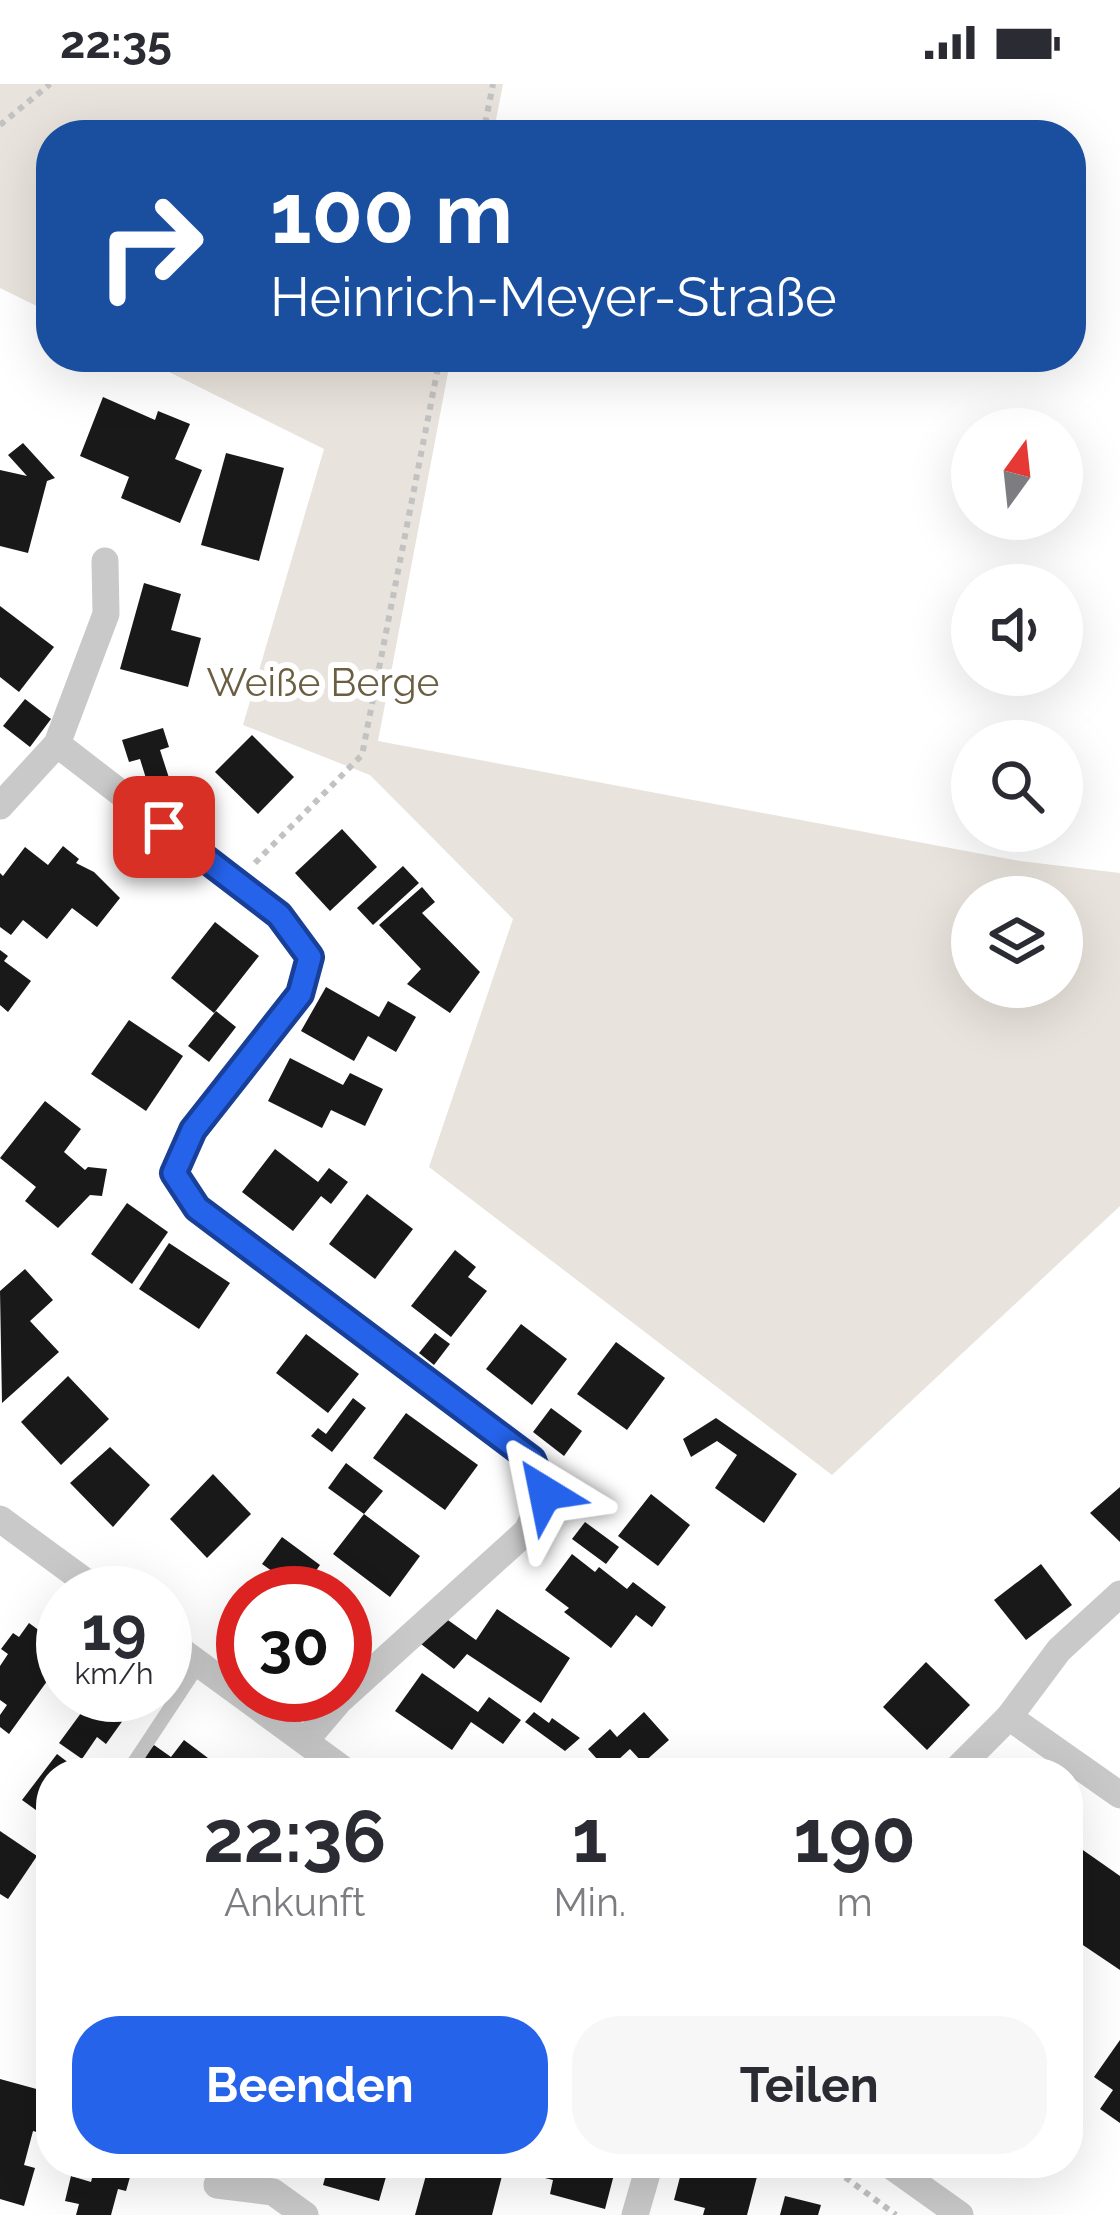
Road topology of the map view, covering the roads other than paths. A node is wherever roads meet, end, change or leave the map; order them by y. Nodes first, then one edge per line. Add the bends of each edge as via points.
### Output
1 (105, 561) dead end
2 (57, 744) junction
3 (0, 806) edge
4 (0, 1519) edge
5 (64, 1566) edge
6 (1120, 1594) edge
7 (192, 1659) edge
8 (199, 1664) junction
9 (1009, 1717) junction
10 (305, 1742) junction
11 (137, 1758) edge
12 (327, 1758) edge
13 (968, 1758) edge
14 (1067, 1758) edge
15 (1083, 1769) edge
16 (1120, 1795) edge
17 (646, 2178) edge
18 (908, 2178) edge
19 (217, 2185) dead end
20 (305, 2215) edge
21 (635, 2215) edge
22 (959, 2215) edge

1 - 2 street via 106,614
2 - 3 street
2 - 10 street via 279,915 310,957 300,994 193,1130 174,1173 197,1208 532,1460 545,1493 527,1531 339,1701
4 - 5 street
6 - 9 street via 1059,1650
7 - 8 street
8 - 10 street
8 - 11 lane
9 - 13 street
9 - 14 street
10 - 12 street
15 - 16 street
17 - 21 street
18 - 22 street
19 - 20 street via 273,2192

